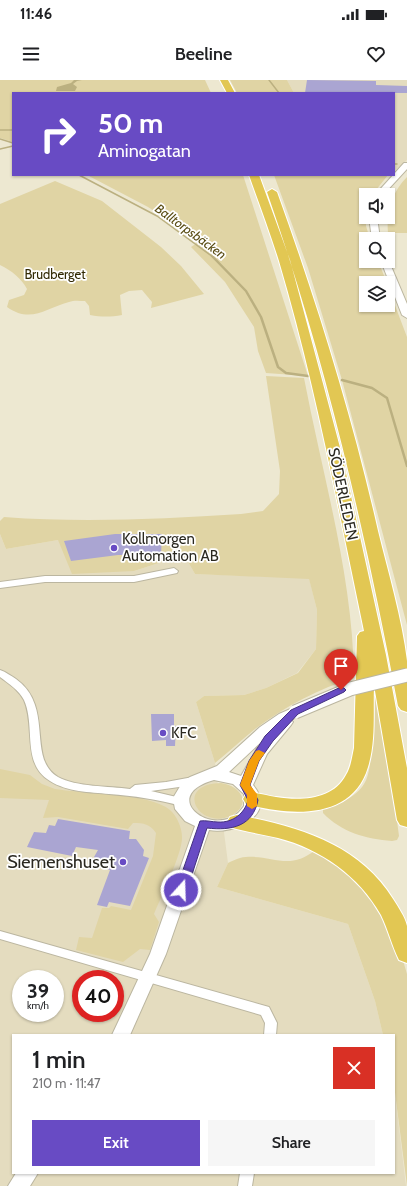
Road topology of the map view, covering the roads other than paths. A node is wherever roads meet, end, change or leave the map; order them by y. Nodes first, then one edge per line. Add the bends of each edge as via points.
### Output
1 (214, 80) edge
2 (224, 80) edge
3 (220, 92) edge
4 (230, 92) edge
5 (407, 165) edge
6 (254, 176) edge
7 (266, 176) edge
8 (386, 188) edge
9 (388, 268) edge
10 (407, 315) edge
11 (174, 571) dead end
12 (0, 585) edge
13 (367, 609) junction
14 (403, 669) edge
15 (0, 673) edge
16 (407, 682) edge
17 (407, 706) edge
18 (295, 712) junction
19 (216, 775) junction
20 (195, 780) junction
21 (120, 791) junction
22 (249, 792) junction
23 (181, 802) junction
24 (407, 820) edge
25 (237, 822) junction
26 (204, 824) junction
27 (0, 935) edge
28 (407, 954) edge
29 (149, 978) junction
30 (121, 1034) edge
31 (270, 1034) edge
32 (27, 1174) edge
33 (247, 1174) edge
34 (18, 1186) edge
35 (245, 1186) edge

1 - 3 highway
2 - 4 highway
5 - 8 street
6 - 13 highway, SÖDERLEDEN via 284,260 308,346 335,455
7 - 14 highway, SÖDERLEDEN via 302,278 342,417
9 - 10 street
11 - 12 street via 134,579 45,579
13 - 22 highway via 363,748 360,766 352,782 335,797 304,806 276,806
13 - 24 highway, SÖDERLEDEN via 386,697
14 - 16 highway
14 - 17 highway, SÖDERLEDEN
14 - 18 street, bridge via 341,690
15 - 21 street via 27,696 33,708 37,753 41,767 48,775 64,783
18 - 19 street via 260,733
18 - 22 street via 269,738 254,761
19 - 20 street
19 - 22 street via 235,779
20 - 21 street
20 - 23 street via 183,792
21 - 23 street
22 - 25 street via 251,810
23 - 26 street via 190,818
25 - 26 street via 220,826
25 - 28 highway via 300,836 348,863 366,878 383,900
26 - 29 street
27 - 29 street
29 - 30 street
29 - 31 street via 265,1011 271,1023
32 - 34 street
33 - 35 street

